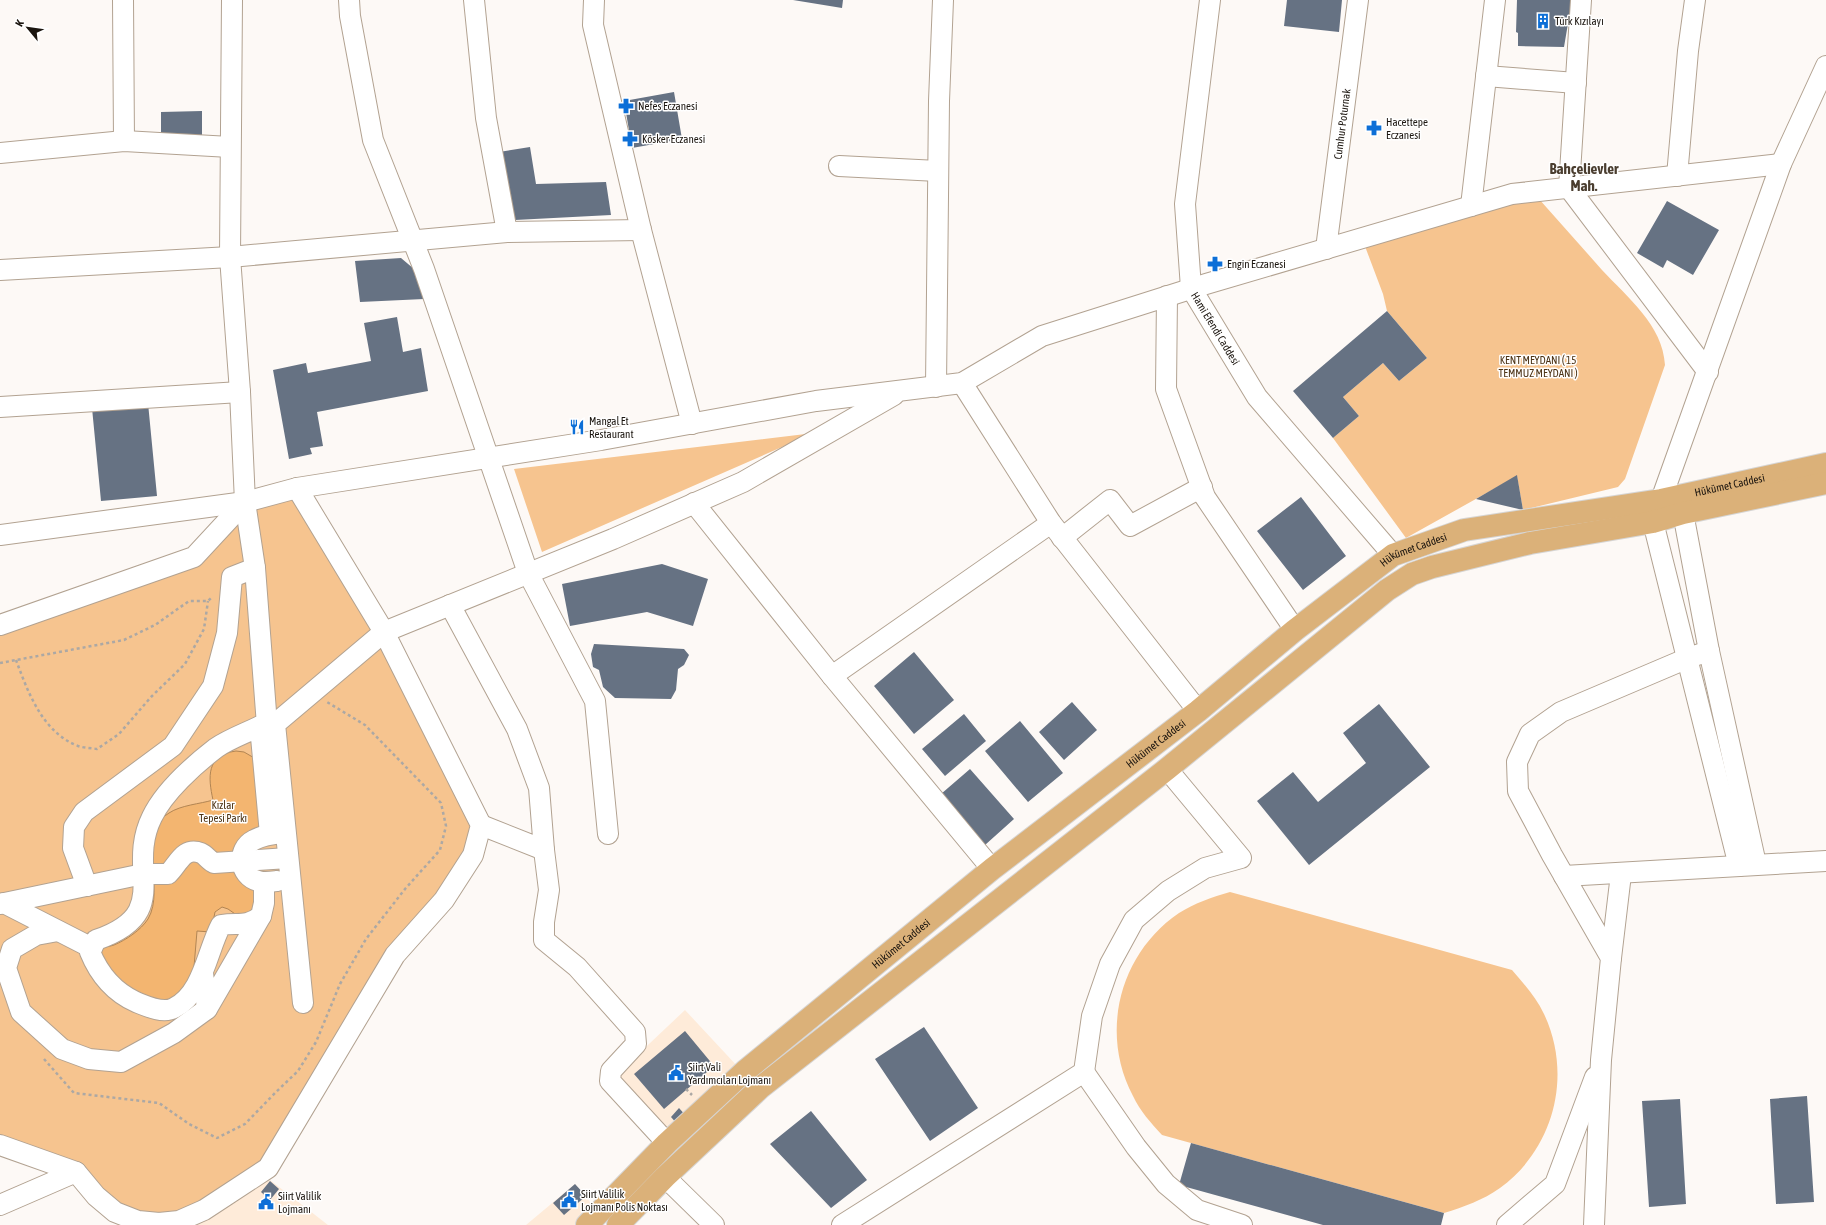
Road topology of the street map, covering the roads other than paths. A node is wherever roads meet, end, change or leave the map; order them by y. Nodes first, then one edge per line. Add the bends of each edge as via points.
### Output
1 (122, 0) edge
2 (232, 0) edge
3 (349, 0) edge
4 (474, 0) edge
5 (594, 0) edge
6 (943, 0) edge
7 (1210, 0) edge
8 (1358, 0) edge
9 (1495, 0) edge
10 (1581, 0) edge
11 (1695, 0) edge
12 (1826, 66) edge
13 (1486, 76) junction
14 (1576, 83) junction
15 (124, 141) junction
16 (230, 147) junction
17 (0, 153) edge
18 (1781, 164) junction
19 (839, 166) dead end
20 (938, 171) junction
21 (1677, 176) junction
22 (1569, 188) junction
23 (1472, 206) junction
24 (641, 230) junction
25 (507, 232) junction
26 (413, 242) junction
27 (1326, 248) junction
28 (230, 257) junction
29 (0, 270) edge
30 (1191, 288) junction
31 (1167, 296) junction
32 (1708, 372) junction
33 (962, 383) junction
34 (936, 387) junction
35 (901, 391) junction
36 (240, 392) junction
37 (0, 407) edge
38 (692, 424) junction
39 (489, 458) junction
40 (1826, 464) edge
41 (1826, 483) edge
42 (1202, 487) junction
43 (297, 488) junction
44 (1661, 500) junction
45 (245, 502) junction
46 (694, 503) junction
47 (1683, 513) junction
48 (1653, 522) junction
49 (1057, 530) junction
50 (0, 535) edge
51 (1393, 555) junction
52 (255, 568) junction
53 (528, 574) junction
54 (450, 605) junction
55 (0, 625) edge
56 (1295, 630) junction
57 (384, 632) junction
58 (1709, 652) junction
59 (1688, 658) junction
60 (832, 676) junction
61 (1198, 711) junction
62 (267, 725) junction
63 (1167, 769) junction
64 (481, 825) junction
65 (278, 834) junction
66 (608, 834) dead end
67 (544, 850) junction
68 (288, 858) junction
69 (1826, 861) edge
70 (242, 862) junction
71 (1747, 865) junction
72 (992, 869) junction
73 (143, 874) junction
74 (1621, 874) junction
75 (1564, 876) junction
76 (290, 880) junction
77 (264, 883) junction
78 (87, 886) junction
79 (2, 904) edge
80 (261, 916) junction
81 (58, 931) junction
82 (92, 948) junction
83 (1611, 958) junction
84 (203, 973) junction
85 (303, 1003) dead end
86 (208, 1009) junction
87 (1601, 1060) junction
88 (1084, 1072) junction
89 (667, 1143) junction
90 (0, 1145) edge
91 (76, 1172) junction
92 (665, 1177) junction
93 (0, 1205) edge
94 (587, 1225) edge
95 (618, 1225) edge
96 (714, 1225) edge
97 (842, 1225) edge
98 (1242, 1225) edge
99 (1507, 1225) edge
100 (1594, 1225) edge

1 - 15 street
2 - 16 street
3 - 26 street via 373,140
4 - 25 street via 486,118
5 - 24 street via 593,25
6 - 20 street
7 - 30 street, Hami Efendi Caddesi via 1185,204
8 - 27 street, Cumhur Poturnak
9 - 13 street
10 - 14 street
11 - 21 street
12 - 18 street
13 - 14 street
13 - 23 street
14 - 22 street
15 - 16 street
15 - 17 street
16 - 28 street
18 - 21 street
18 - 32 street
19 - 20 street
20 - 34 street
21 - 22 street
22 - 23 street via 1512,194
22 - 32 street
23 - 27 street
24 - 25 street
24 - 38 street
25 - 26 street
26 - 28 street
26 - 39 street
27 - 30 street
28 - 29 street
28 - 36 street
30 - 31 street
30 - 51 street, Hami Efendi Caddesi via 1257,397
31 - 33 street via 1042,336
31 - 42 street via 1166,389
32 - 44 street
33 - 34 street
33 - 49 street
34 - 35 street
35 - 38 street via 816,401
35 - 46 street via 744,482
36 - 37 street
36 - 45 street
38 - 39 street
39 - 43 street
39 - 53 street
40 - 44 main road, Hükümet Caddesi
41 - 47 main road
42 - 49 street via 1130,526 1110,500
42 - 56 street via 1205,497
43 - 45 street
43 - 57 street
44 - 51 main road, Hükümet Caddesi via 1464,530
45 - 50 street
45 - 52 street
45 - 55 street via 194,557
46 - 53 street
46 - 60 street
47 - 48 main road
47 - 58 street
48 - 59 street
48 - 63 main road via 1530,543 1412,574 1387,590
49 - 60 street
49 - 61 street
51 - 56 main road, Hükümet Caddesi
52 - 62 street
52 - 78 street via 232,577 227,633 213,686 173,746 84,812 74,827 73,848
53 - 54 street
53 - 66 street via 595,702
54 - 57 street
54 - 67 street via 517,729 538,788
56 - 61 main road, Hükümet Caddesi
57 - 62 street
57 - 64 street
58 - 59 street
58 - 71 street
59 - 71 street
59 - 75 street via 1561,712 1530,734 1517,762 1518,791
60 - 72 street
61 - 72 main road, Hükümet Caddesi
62 - 65 street
62 - 73 street via 217,748 166,795 152,817 144,840
63 - 88 street via 1241,858 1205,868 1168,891 1134,920 1110,964 1092,1016
63 - 92 main road via 761,1087
64 - 67 street
64 - 91 street via 473,855 444,900 395,955 268,1168 204,1210 179,1221 159,1223 138,1221 115,1212 96,1196
65 - 68 street
65 - 70 street via 253,840 243,851
67 - 89 street via 549,890 544,940 577,967 635,1032 636,1044 611,1071 610,1081
68 - 70 street
68 - 76 street
69 - 71 street
70 - 73 street via 214,863 202,853 192,852 183,855 168,874
70 - 77 street via 250,878
71 - 74 street
72 - 89 main road, Hükümet Caddesi via 745,1071
73 - 78 street
73 - 82 street via 142,906 134,919 115,934 96,940
74 - 75 street
74 - 83 street
75 - 83 street
76 - 77 street
76 - 85 street
77 - 80 street
78 - 79 street
79 - 81 street
80 - 84 street via 246,925 221,925 213,939
80 - 86 street
81 - 82 street
81 - 86 street via 36,935 12,949 6,968 21,1012 62,1049 89,1059 121,1062 174,1033
82 - 84 street via 90,952 96,966 112,986 128,998 158,1010 173,1009 188,998
83 - 87 street
84 - 86 street
87 - 99 street via 1555,1184
87 - 100 street
88 - 97 street
88 - 98 street via 1136,1147 1166,1184 1197,1210
89 - 94 main road, Hükümet Caddesi
90 - 91 street
91 - 93 street
92 - 95 main road
92 - 96 street

